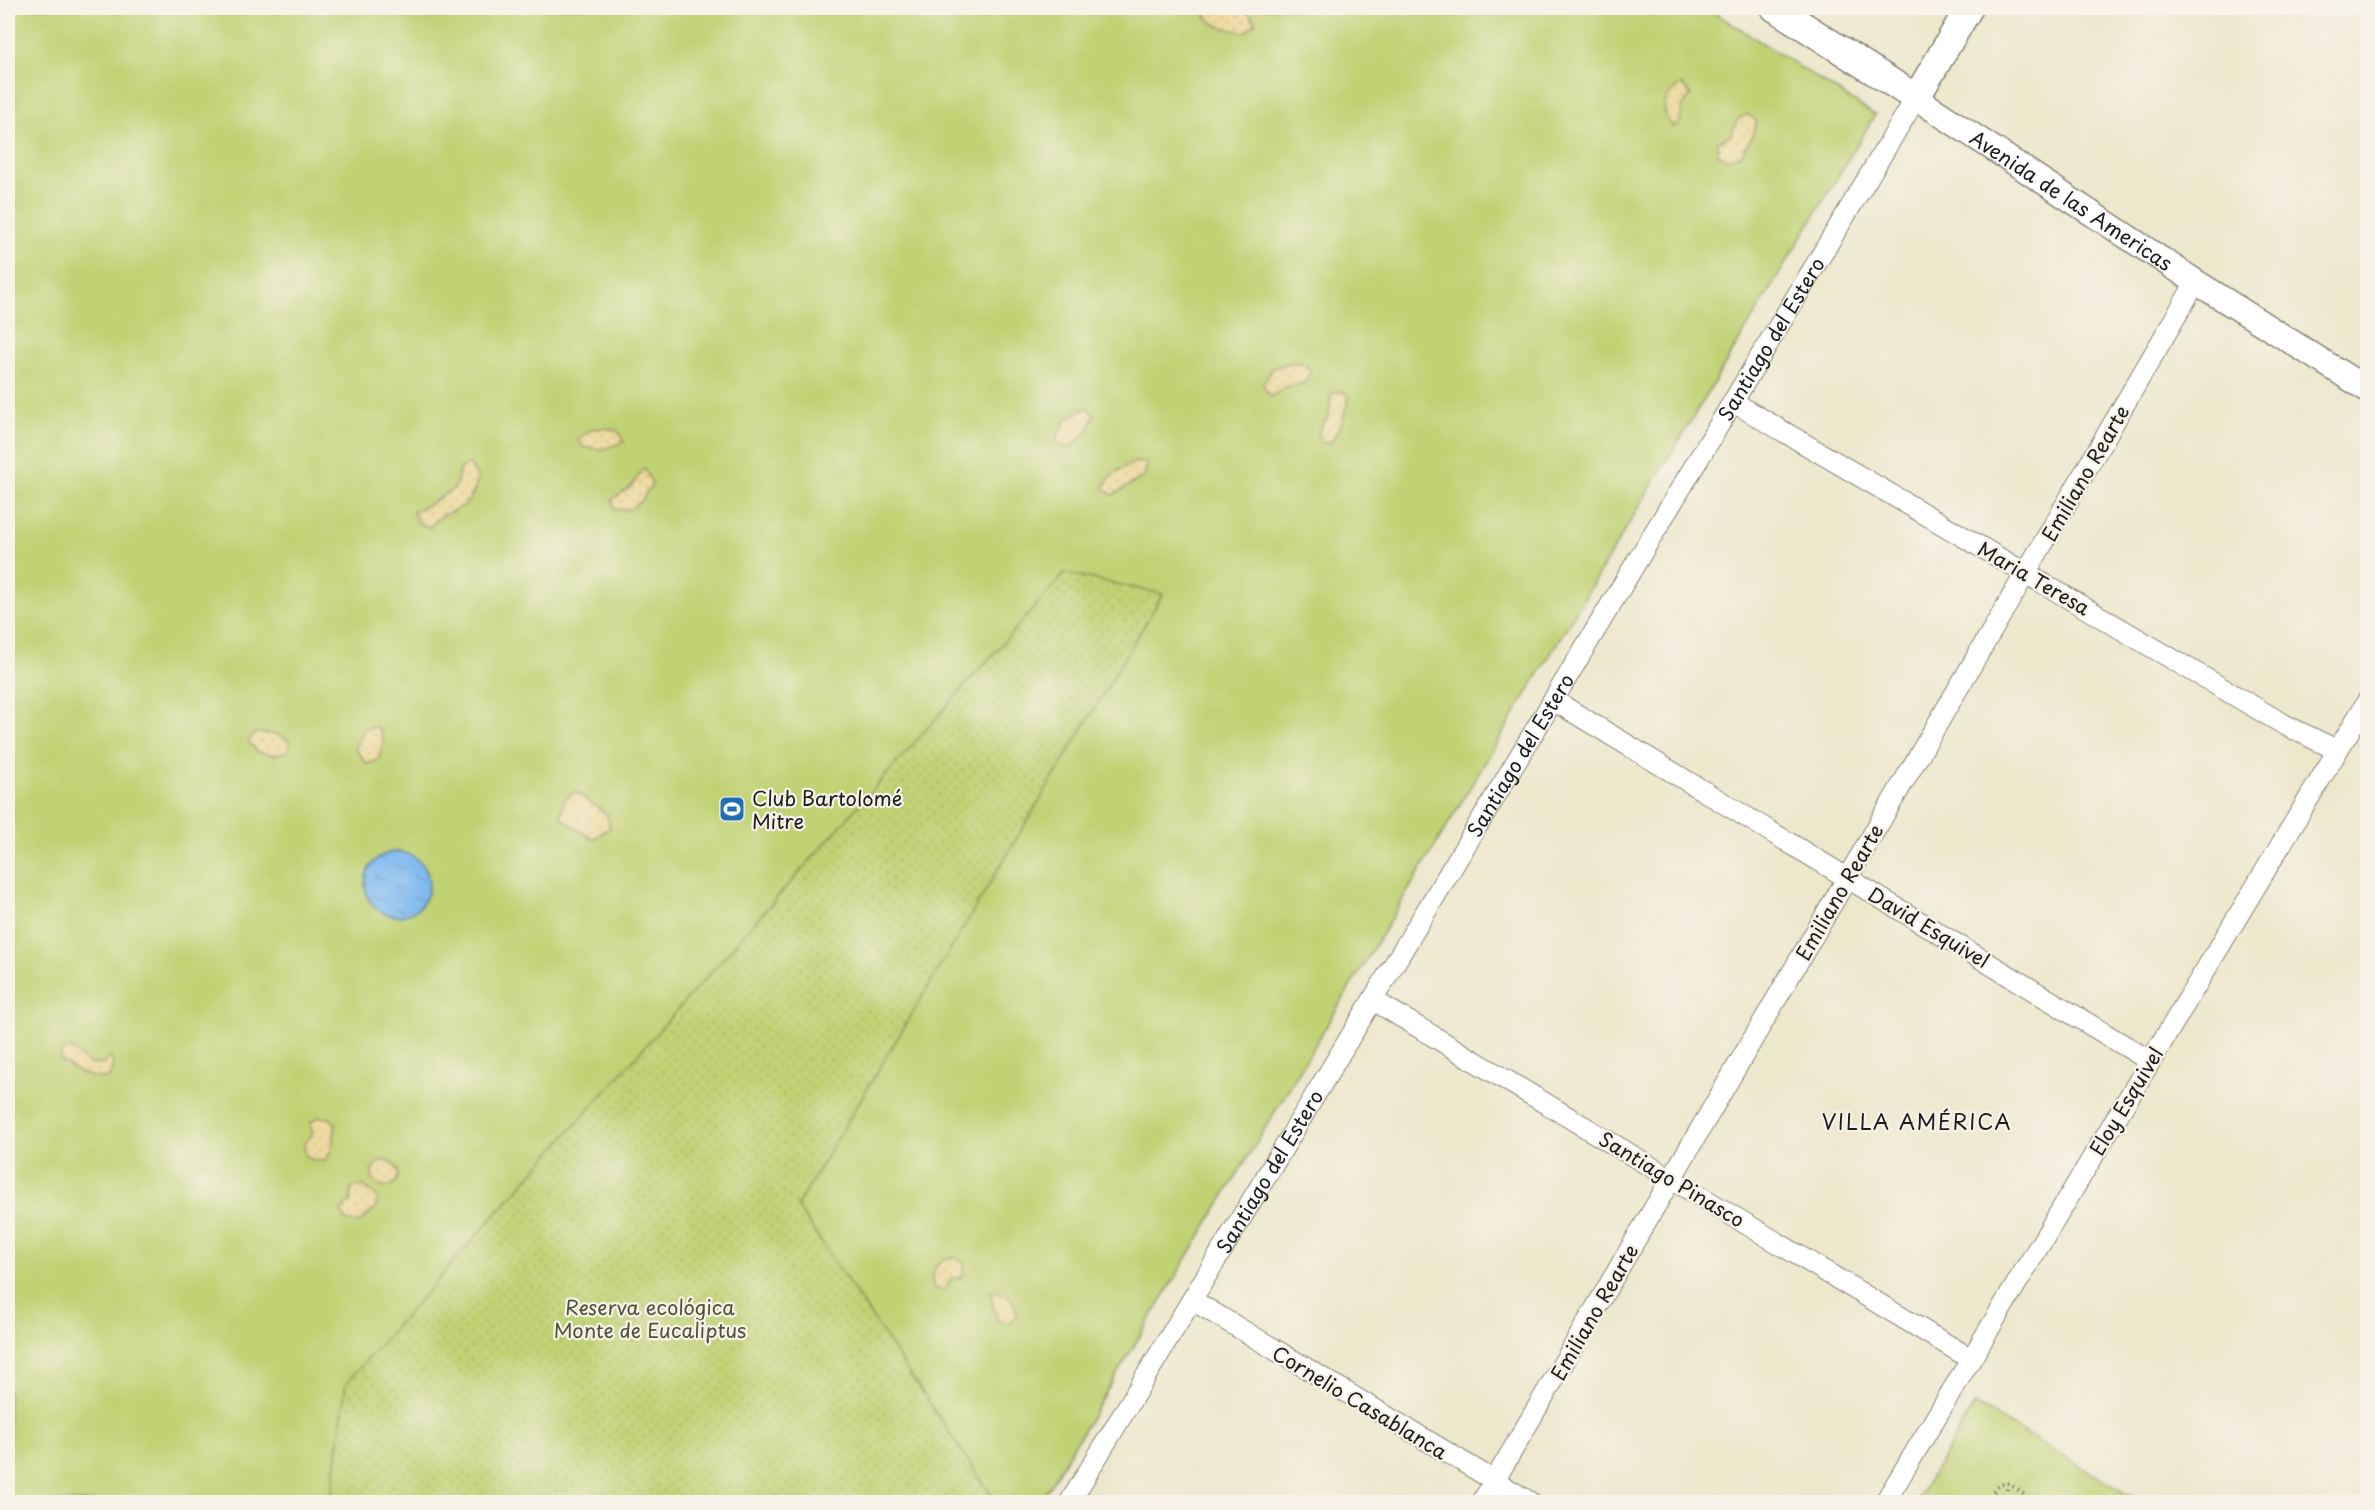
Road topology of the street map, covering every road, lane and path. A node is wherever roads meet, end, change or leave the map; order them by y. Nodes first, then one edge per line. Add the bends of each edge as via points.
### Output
1 (1775, 8) edge
2 (1969, 8) edge
3 (1916, 98) junction
4 (2196, 282) junction
5 (2367, 390) edge
6 (1733, 402) junction
7 (2026, 573) junction
8 (1553, 700) junction
9 (2367, 700) edge
10 (2337, 750) junction
11 (1848, 878) junction
12 (1373, 1000) junction
13 (2150, 1061) junction
14 (1672, 1179) junction
15 (1192, 1300) junction
16 (1971, 1359) junction
17 (1494, 1482) junction
18 (2008, 1483) junction
19 (2032, 1502) edge
20 (1070, 1503) edge
21 (1482, 1503) edge
22 (1530, 1503) edge
23 (1885, 1503) edge
24 (1987, 1503) edge
25 (2005, 1503) edge

1 - 3 main road, Avenida de las Americas
2 - 3 main road, Santiago del Estero
3 - 4 street, Avenida de las Americas
3 - 6 street, Santiago del Estero
4 - 5 street, Avenida de las Americas
4 - 7 street, Emiliano Rearte
6 - 7 street, Maria Teresa
6 - 8 street, Santiago del Estero
7 - 10 street, Maria Teresa via 2284,725
7 - 11 street, Emiliano Rearte
8 - 11 street, David Esquivel
8 - 12 street, Santiago del Estero
9 - 10 street, Eloy Esquivel
10 - 13 street, Eloy Esquivel
11 - 13 street, David Esquivel
11 - 14 street, Emiliano Rearte
12 - 14 street, Santiago Pinasco
12 - 15 street, Santiago del Estero
13 - 16 street, Eloy Esquivel
14 - 16 street, Santiago Pinasco
14 - 17 street, Emiliano Rearte
15 - 17 street, Cornelio Casablanca
15 - 20 street, Santiago del Estero
16 - 23 street, Eloy Esquivel
17 - 21 street, Emiliano Rearte
17 - 22 street, Cornelio Casablanca
18 - 19 path
18 - 24 path via 1998,1485
18 - 25 path

